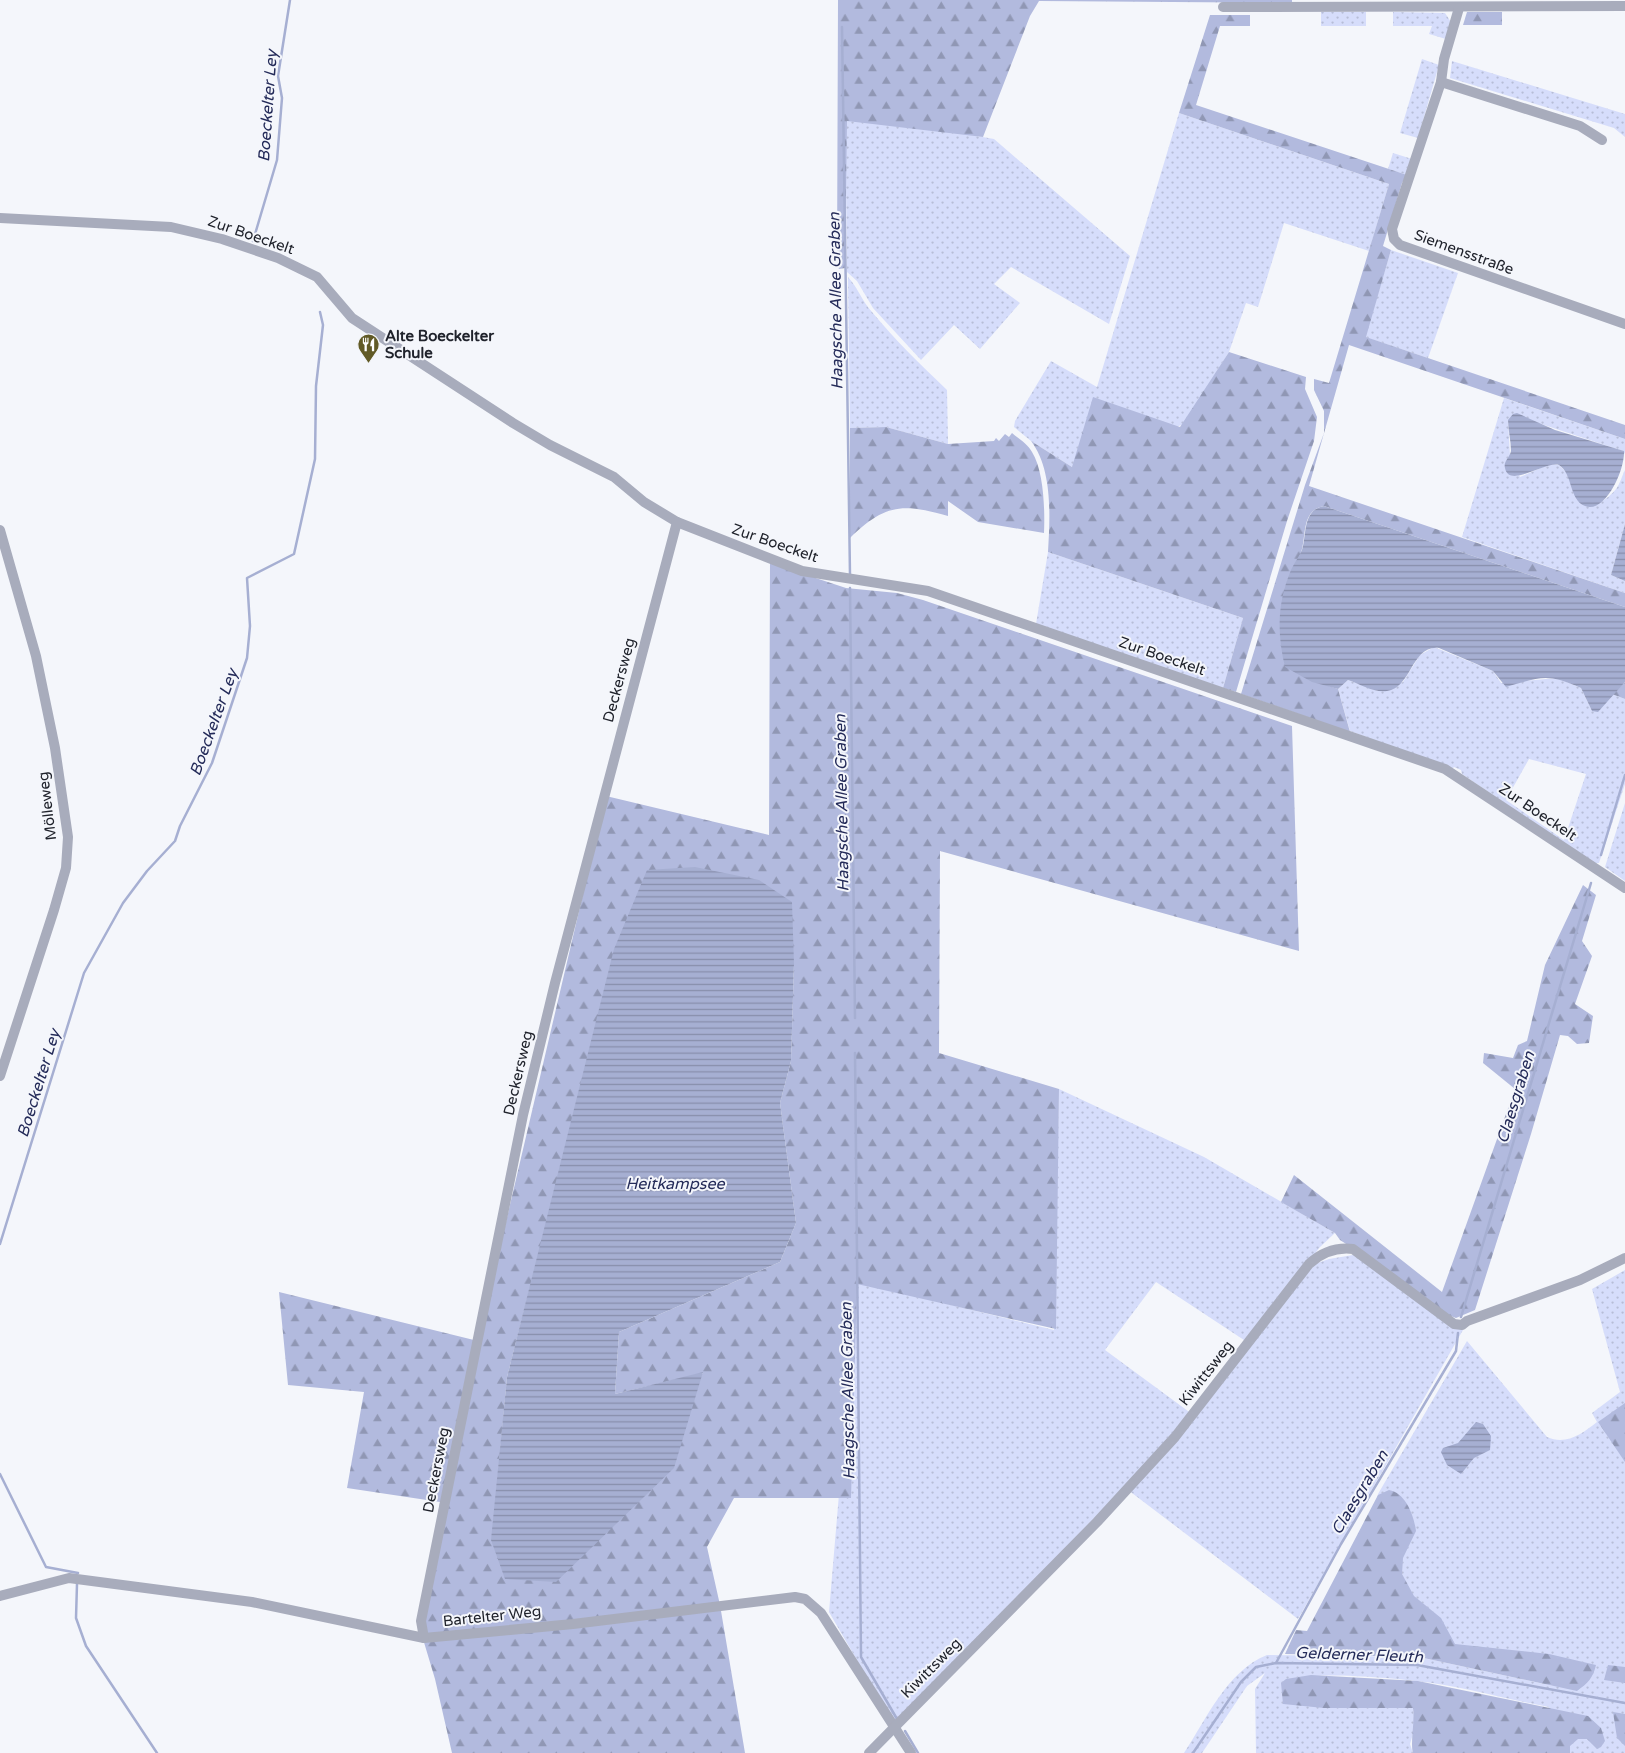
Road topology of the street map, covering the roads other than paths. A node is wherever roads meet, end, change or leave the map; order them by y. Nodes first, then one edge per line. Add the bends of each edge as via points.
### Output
1 (1366, 3) edge
2 (1527, 4) edge
3 (1625, 6) edge
4 (1223, 7) dead end
5 (1459, 8) junction
6 (1441, 82) junction
7 (1602, 140) dead end
8 (0, 218) edge
9 (1625, 324) edge
10 (677, 522) junction
11 (0, 530) edge
12 (1625, 888) edge
13 (0, 1076) edge
14 (1625, 1258) edge
15 (0, 1596) edge
16 (424, 1638) junction
17 (894, 1727) junction
18 (869, 1753) edge
19 (911, 1753) edge

1 - 4 street
1 - 5 street
2 - 3 street
2 - 5 street
5 - 6 street, Siemensstraße via 1444,59
6 - 7 street via 1580,126
6 - 9 street, Siemensstraße via 1413,170 1404,188 1392,229 1394,239 1400,245
8 - 10 street, Zur Boeckelt via 171,227 222,239 278,258 317,277 352,318 520,427 614,477 644,502
10 - 12 street, Zur Boeckelt via 802,571 928,591 1445,769
10 - 16 street, Deckersweg via 554,983 523,1115 421,1621
11 - 13 street, Mölleweg via 36,656 55,748 68,837 66,868
14 - 17 street, Kiwittsweg via 1580,1280 1462,1325 1454,1324 1353,1249 1344,1248 1319,1255 1308,1264 1176,1437 1097,1522
15 - 16 street, Bartelter Weg via 70,1578 252,1602
16 - 17 street, Bartelter Weg via 795,1597 805,1599 821,1613
17 - 18 street, Kiwittsweg
17 - 19 street, Bartelter Weg

